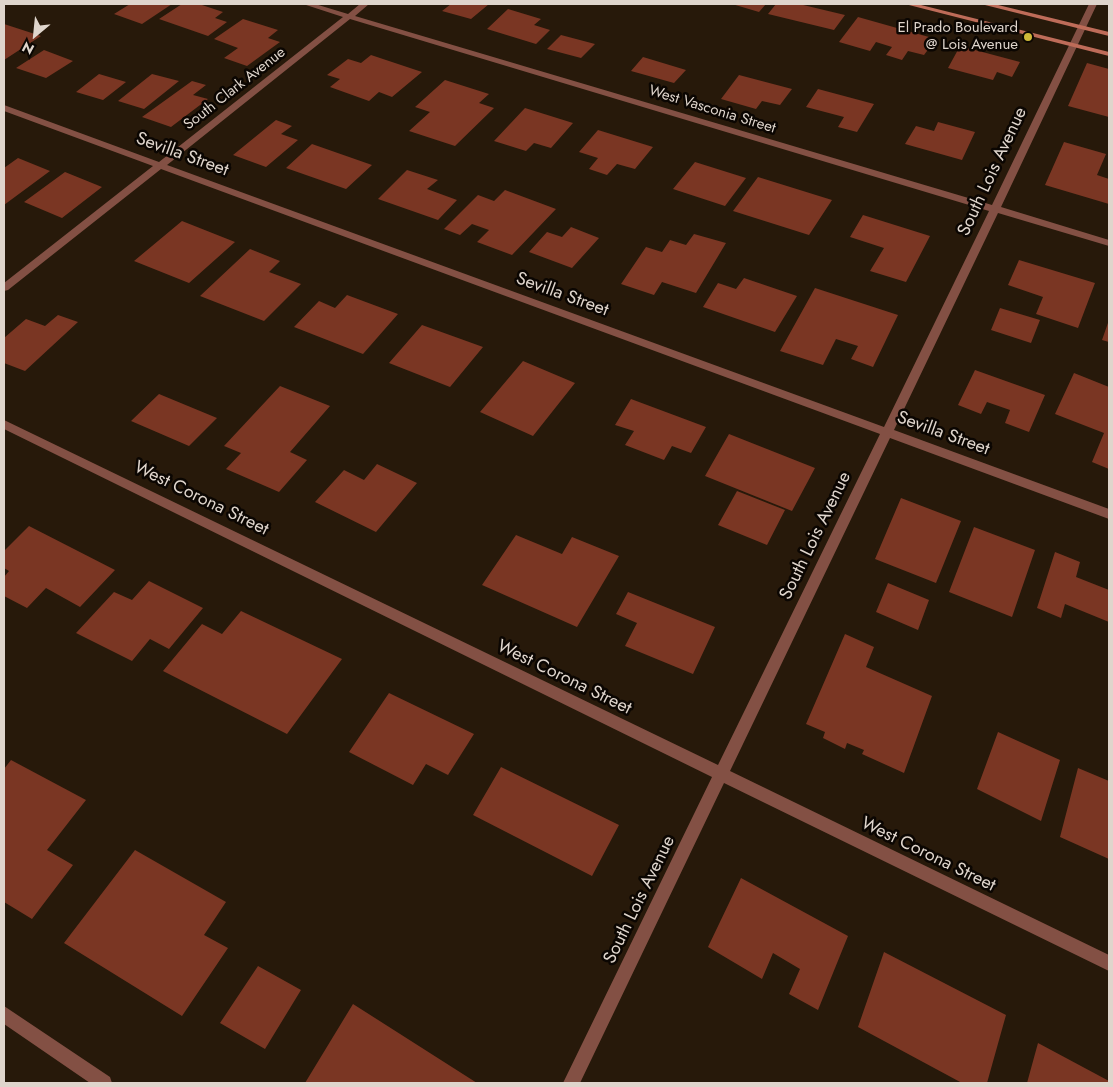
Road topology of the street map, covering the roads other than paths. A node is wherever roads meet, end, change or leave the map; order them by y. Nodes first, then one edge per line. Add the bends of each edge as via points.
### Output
1 (307, 4) edge
2 (365, 4) edge
3 (909, 4) edge
4 (986, 4) edge
5 (1093, 4) edge
6 (349, 16) junction
7 (1081, 27) junction
8 (1109, 34) edge
9 (1072, 45) junction
10 (1109, 54) edge
11 (4, 108) edge
12 (160, 166) junction
13 (996, 209) junction
14 (1109, 242) edge
15 (4, 288) edge
16 (4, 424) edge
17 (886, 432) junction
18 (1109, 514) edge
19 (720, 775) junction
20 (1109, 963) edge
21 (4, 1014) edge
22 (104, 1083) edge
23 (571, 1083) edge

1 - 6 street, West Vasconia Street
2 - 6 street, South Clark Avenue
3 - 9 street
4 - 7 street
5 - 7 street, South Lois Avenue
6 - 12 street, South Clark Avenue
6 - 13 street, West Vasconia Street
7 - 8 street
7 - 9 street, South Lois Avenue
9 - 10 street
9 - 13 street, South Lois Avenue
11 - 12 street, Sevilla Street
12 - 15 street, South Clark Avenue
12 - 17 street, Sevilla Street
13 - 14 street, West Vasconia Street
13 - 17 street, South Lois Avenue
16 - 19 street, West Corona Street
17 - 18 street, Sevilla Street
17 - 19 street, South Lois Avenue
19 - 20 street, West Corona Street
19 - 23 street, South Lois Avenue
21 - 22 street

